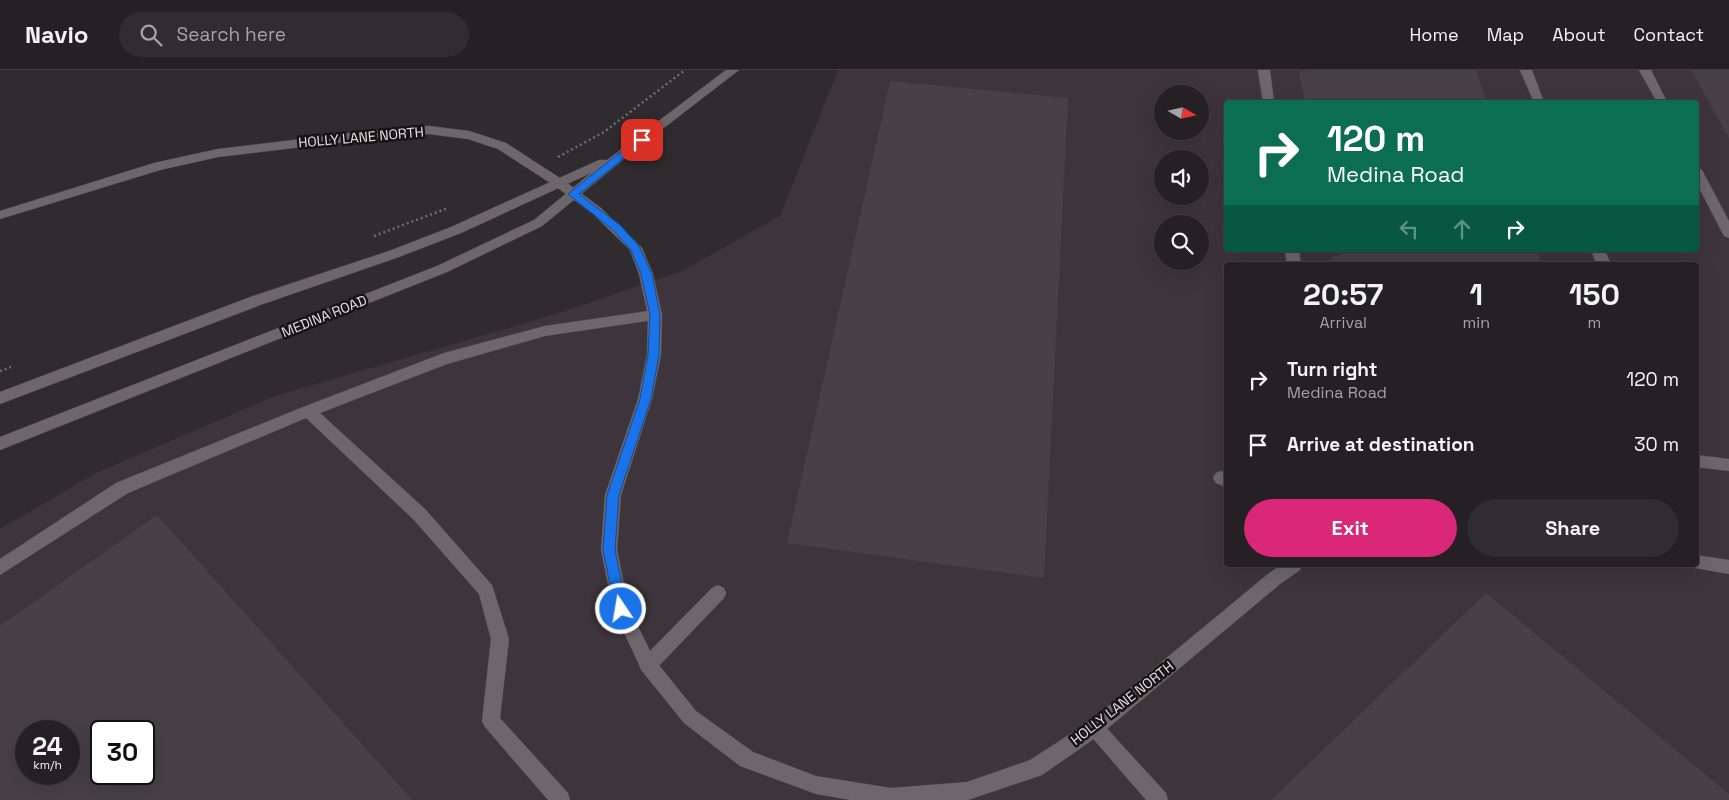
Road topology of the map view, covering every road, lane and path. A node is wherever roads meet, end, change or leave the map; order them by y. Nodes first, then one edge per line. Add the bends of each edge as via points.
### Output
1 (685, 70) edge
2 (733, 70) edge
3 (1264, 70) edge
4 (1526, 70) edge
5 (1645, 70) edge
6 (1269, 100) edge
7 (1538, 100) edge
8 (1661, 100) edge
9 (626, 151) junction
10 (536, 168) junction
11 (1699, 176) edge
12 (559, 183) junction
13 (573, 194) junction
14 (451, 207) dead end
15 (0, 215) edge
16 (1729, 233) edge
17 (372, 237) dead end
18 (655, 315) junction
19 (18, 365) dead end
20 (0, 371) edge
21 (0, 398) edge
22 (308, 411) junction
23 (0, 444) edge
24 (1699, 461) edge
25 (1729, 465) edge
26 (1699, 562) edge
27 (1291, 567) edge
28 (1729, 567) edge
29 (0, 568) edge
30 (718, 593) dead end
31 (648, 665) junction
32 (1095, 728) junction
33 (891, 799) edge
34 (562, 800) edge
35 (1159, 800) edge

1 - 10 path via 604,132
2 - 9 street, MEDINA ROAD
3 - 6 street
4 - 7 street
5 - 8 street
9 - 12 street, MEDINA ROAD
9 - 13 street, MEDINA ROAD
10 - 12 street, HOLLY LANE NORTH
10 - 15 street, HOLLY LANE NORTH via 502,146 469,135 429,130 394,132 218,152 158,166
11 - 16 street
12 - 13 street, HOLLY LANE NORTH
12 - 21 street, MEDINA ROAD via 403,251 258,300
13 - 18 street, HOLLY LANE NORTH via 616,227 636,248 646,274
13 - 23 street, MEDINA ROAD via 538,223 442,269
14 - 17 path
18 - 22 street via 545,331 444,359
18 - 31 street, HOLLY LANE NORTH via 654,355 646,399 613,495 609,550 621,609
19 - 20 path
22 - 29 street via 122,488
22 - 34 street via 419,514 486,590 500,639 491,720
24 - 25 street
26 - 28 street
27 - 32 street, HOLLY LANE NORTH
30 - 31 street
31 - 33 street, HOLLY LANE NORTH via 690,716 747,759 816,785
32 - 33 street, HOLLY LANE NORTH via 1035,768 967,791
32 - 35 street

